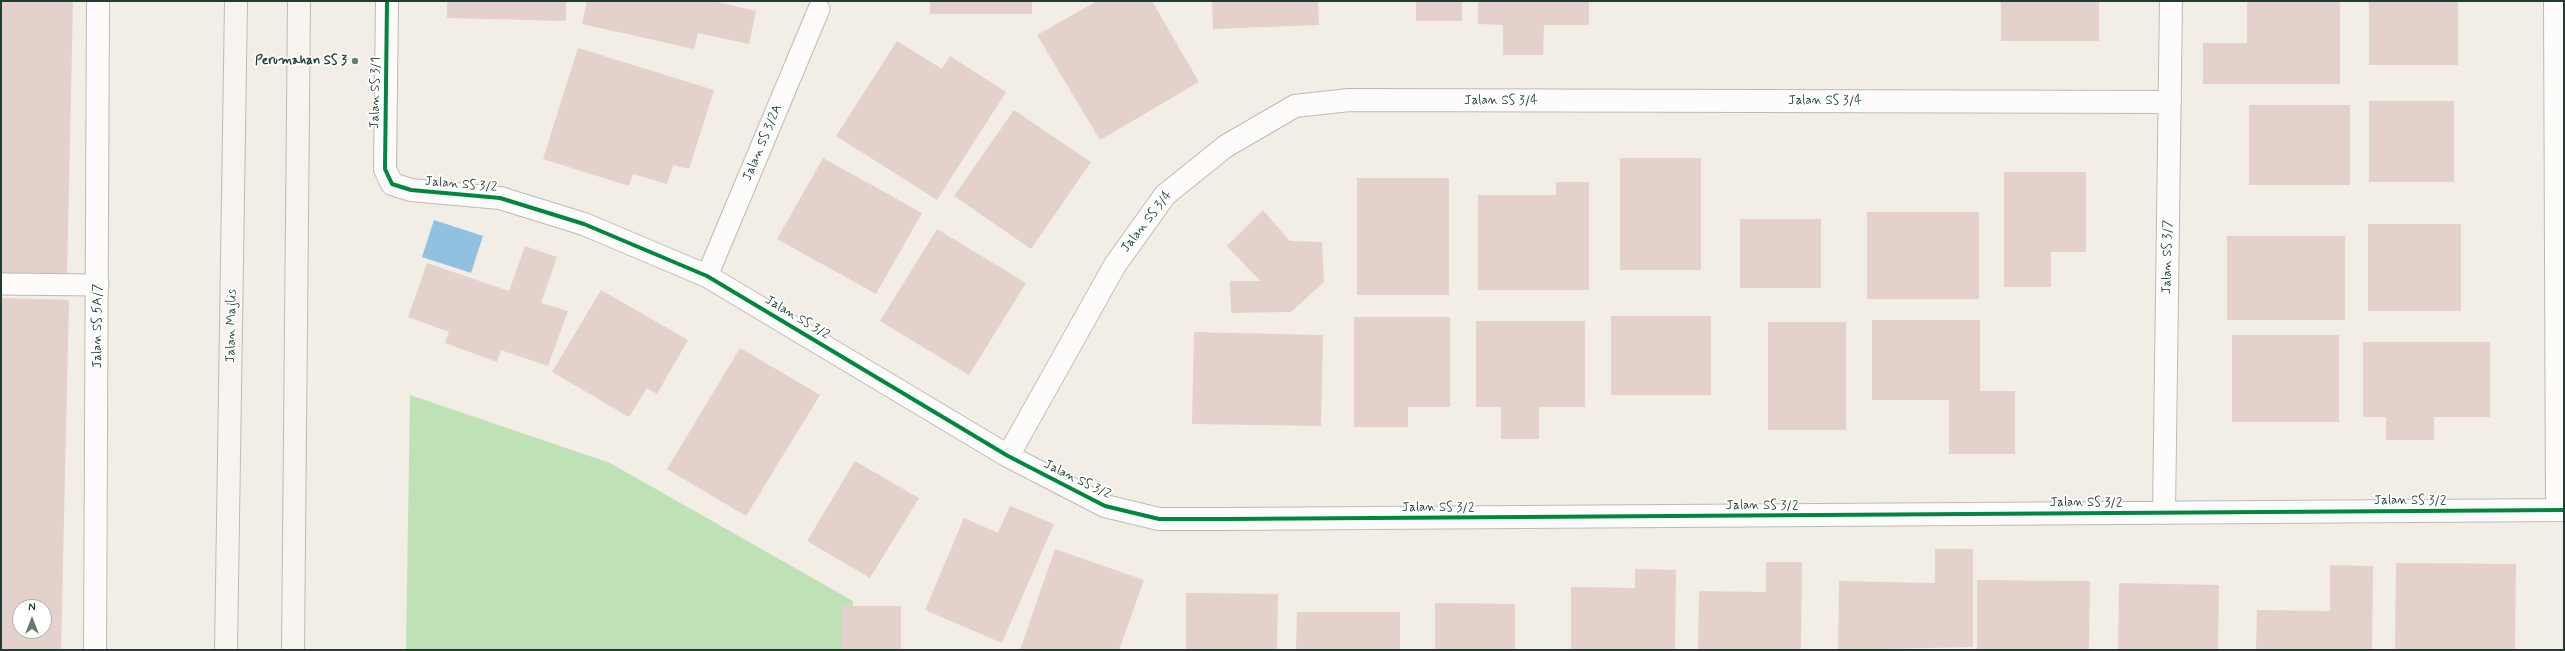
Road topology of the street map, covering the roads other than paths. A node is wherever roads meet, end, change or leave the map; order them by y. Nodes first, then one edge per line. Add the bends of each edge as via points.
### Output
1 (98, 1) edge
2 (236, 1) edge
3 (299, 1) edge
4 (386, 1) edge
5 (2171, 1) edge
6 (2554, 1) edge
7 (819, 9) dead end
8 (2170, 102) junction
9 (392, 184) joint
10 (707, 276) junction
11 (1, 284) edge
12 (98, 285) junction
13 (1008, 456) junction
14 (2560, 510) edge
15 (2164, 513) junction
16 (95, 650) edge
17 (226, 650) edge
18 (293, 650) edge

1 - 12 street, Jalan SS 5A/7
2 - 17 main road, Jalan Majlis
3 - 18 main road
4 - 9 street, Jalan SS 3/1 via 385,169
5 - 8 street, Jalan SS 3/7
6 - 14 street
7 - 10 lane, Jalan SS 3/2A
8 - 13 street, Jalan SS 3/4 via 1349,100 1295,106 1226,146 1165,195 1115,265
8 - 15 street, Jalan SS 3/7
9 - 10 street, Jalan SS 3/2 via 411,190 500,198 584,224
10 - 13 street, Jalan SS 3/2
11 - 12 lane
12 - 16 street, Jalan SS 5A/7
13 - 15 street, Jalan SS 3/2 via 1105,506 1159,519
14 - 15 street, Jalan SS 3/2

